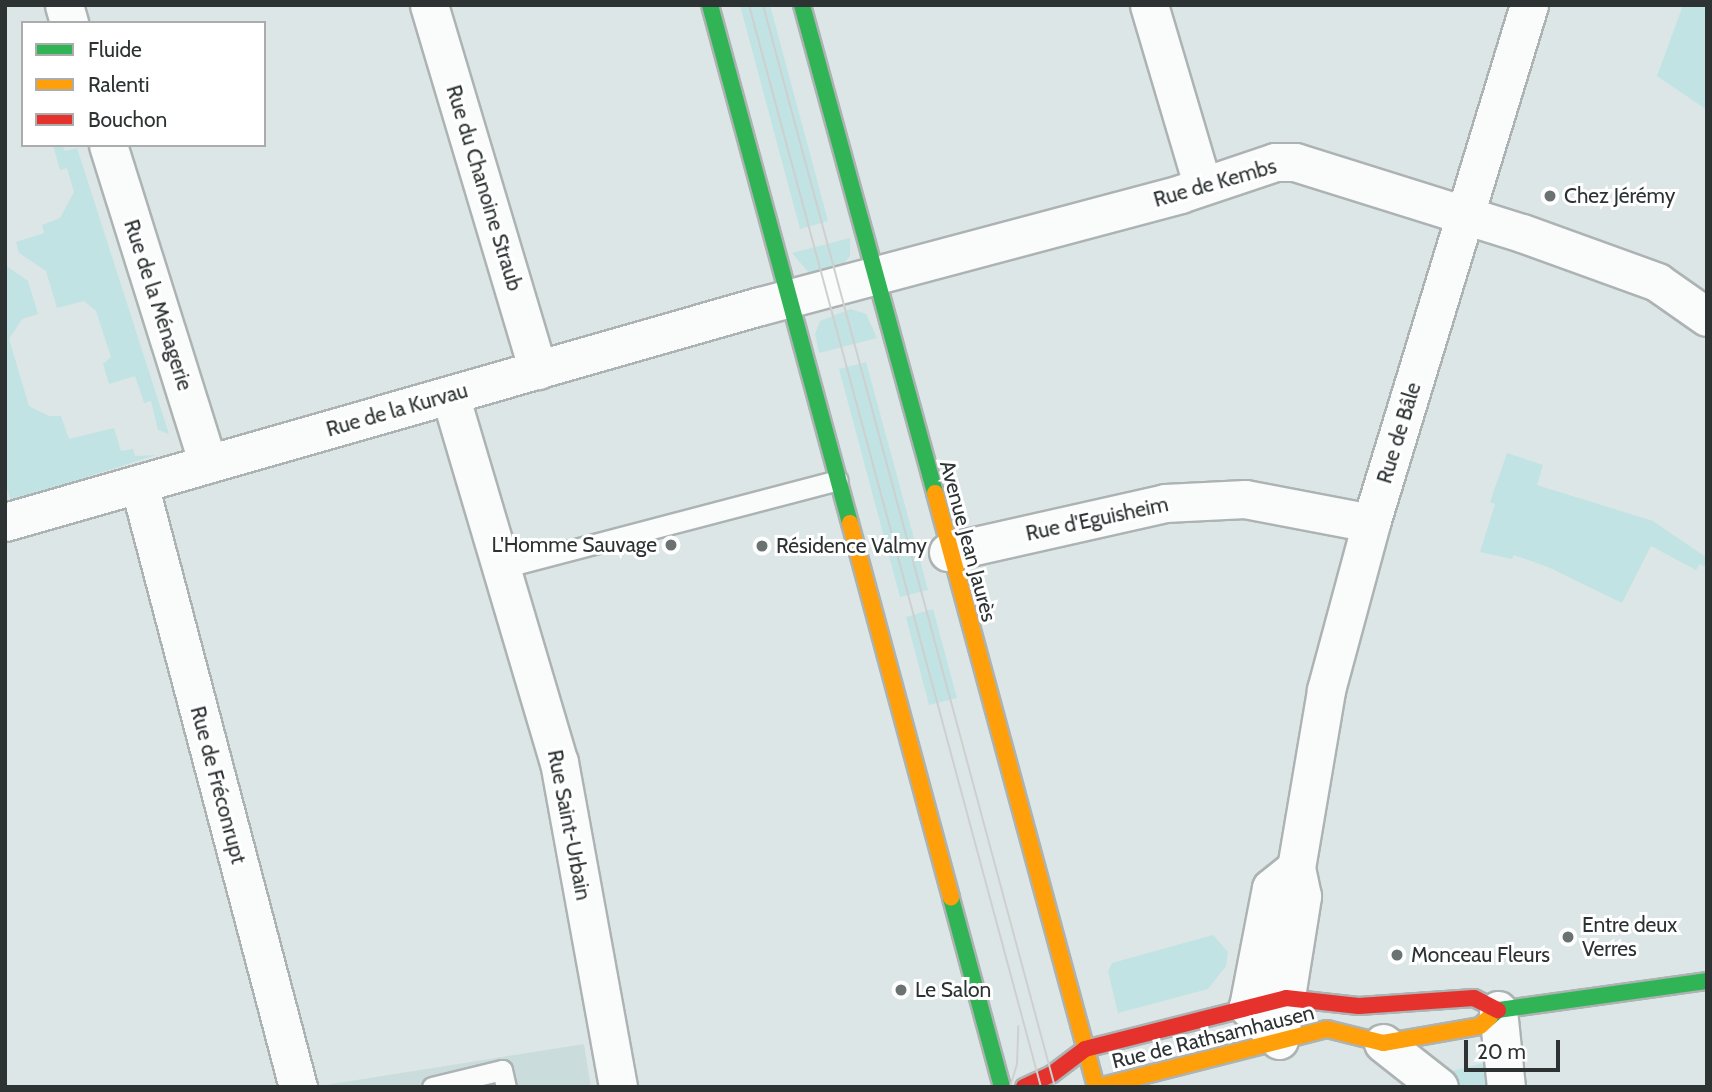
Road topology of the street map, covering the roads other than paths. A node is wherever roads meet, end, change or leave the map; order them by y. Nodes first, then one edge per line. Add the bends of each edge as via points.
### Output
1 (429, 5) edge
2 (710, 5) edge
3 (802, 5) edge
4 (1149, 5) edge
5 (1530, 5) edge
6 (109, 147) edge
7 (1202, 184) junction
8 (1466, 216) junction
9 (875, 276) junction
10 (775, 302) junction
11 (1707, 317) edge
12 (538, 370) junction
13 (450, 395) junction
14 (208, 464) junction
15 (838, 480) junction
16 (139, 484) junction
17 (5, 522) edge
18 (1371, 523) junction
19 (948, 552) junction
20 (499, 569) junction
21 (1296, 868) junction
22 (1707, 981) edge
23 (1286, 998) junction
24 (1248, 1007) junction
25 (1498, 1010) junction
26 (1279, 1040) junction
27 (1383, 1043) junction
28 (1086, 1049) junction
29 (298, 1087) edge
30 (432, 1087) edge
31 (506, 1087) edge
32 (618, 1087) edge
33 (1002, 1087) edge
34 (1024, 1087) edge
35 (1097, 1087) edge
36 (1439, 1087) edge
37 (1506, 1087) edge

1 - 12 street, Rue du Chanoine Straub
2 - 10 main road
3 - 9 main road, Avenue Jean Jaurès
4 - 7 street
5 - 8 street, Rue de Bâle
6 - 14 street, Rue de la Ménagerie
7 - 8 street, Rue de Kembs via 1275,162 1295,162
7 - 9 street, Rue de Kembs
8 - 11 street, Rue de Kembs via 1657,282
8 - 18 street, Rue de Bâle
9 - 10 street, Rue de Kembs
9 - 19 main road, Avenue Jean Jaurès
10 - 12 street, Rue de la Kurvau
10 - 15 main road
12 - 13 street, Rue de la Kurvau
13 - 14 street, Rue de la Kurvau
13 - 20 street, Rue Saint-Urbain
14 - 16 street, Rue de la Kurvau
15 - 20 lane
15 - 33 main road
16 - 17 street, Rue de la Kurvau
16 - 29 street, Rue de Fréconrupt
18 - 19 street, Rue d'Eguisheim via 1245,499 1165,503
18 - 21 street, Rue de Bâle via 1326,690
19 - 28 main road, Avenue Jean Jaurès
20 - 32 street, Rue Saint-Urbain via 559,762
21 - 23 street, Rue de Bâle via 1303,896
21 - 24 street via 1271,888
22 - 25 main road, Rue de Rathsamhausen
23 - 24 main road, Rue de Rathsamhausen
23 - 25 main road, Rue de Rathsamhausen via 1359,1006 1474,998
23 - 26 street, Rue de Bâle
24 - 26 street
24 - 28 main road, Rue de Rathsamhausen
25 - 27 main road, Rue de Rathsamhausen via 1480,1026
25 - 37 street
26 - 27 main road, Rue de Rathsamhausen via 1327,1029
26 - 35 main road, Rue de Rathsamhausen
27 - 36 street
28 - 34 main road via 1052,1074
28 - 35 main road, Avenue Jean Jaurès
30 - 31 lane via 502,1070

